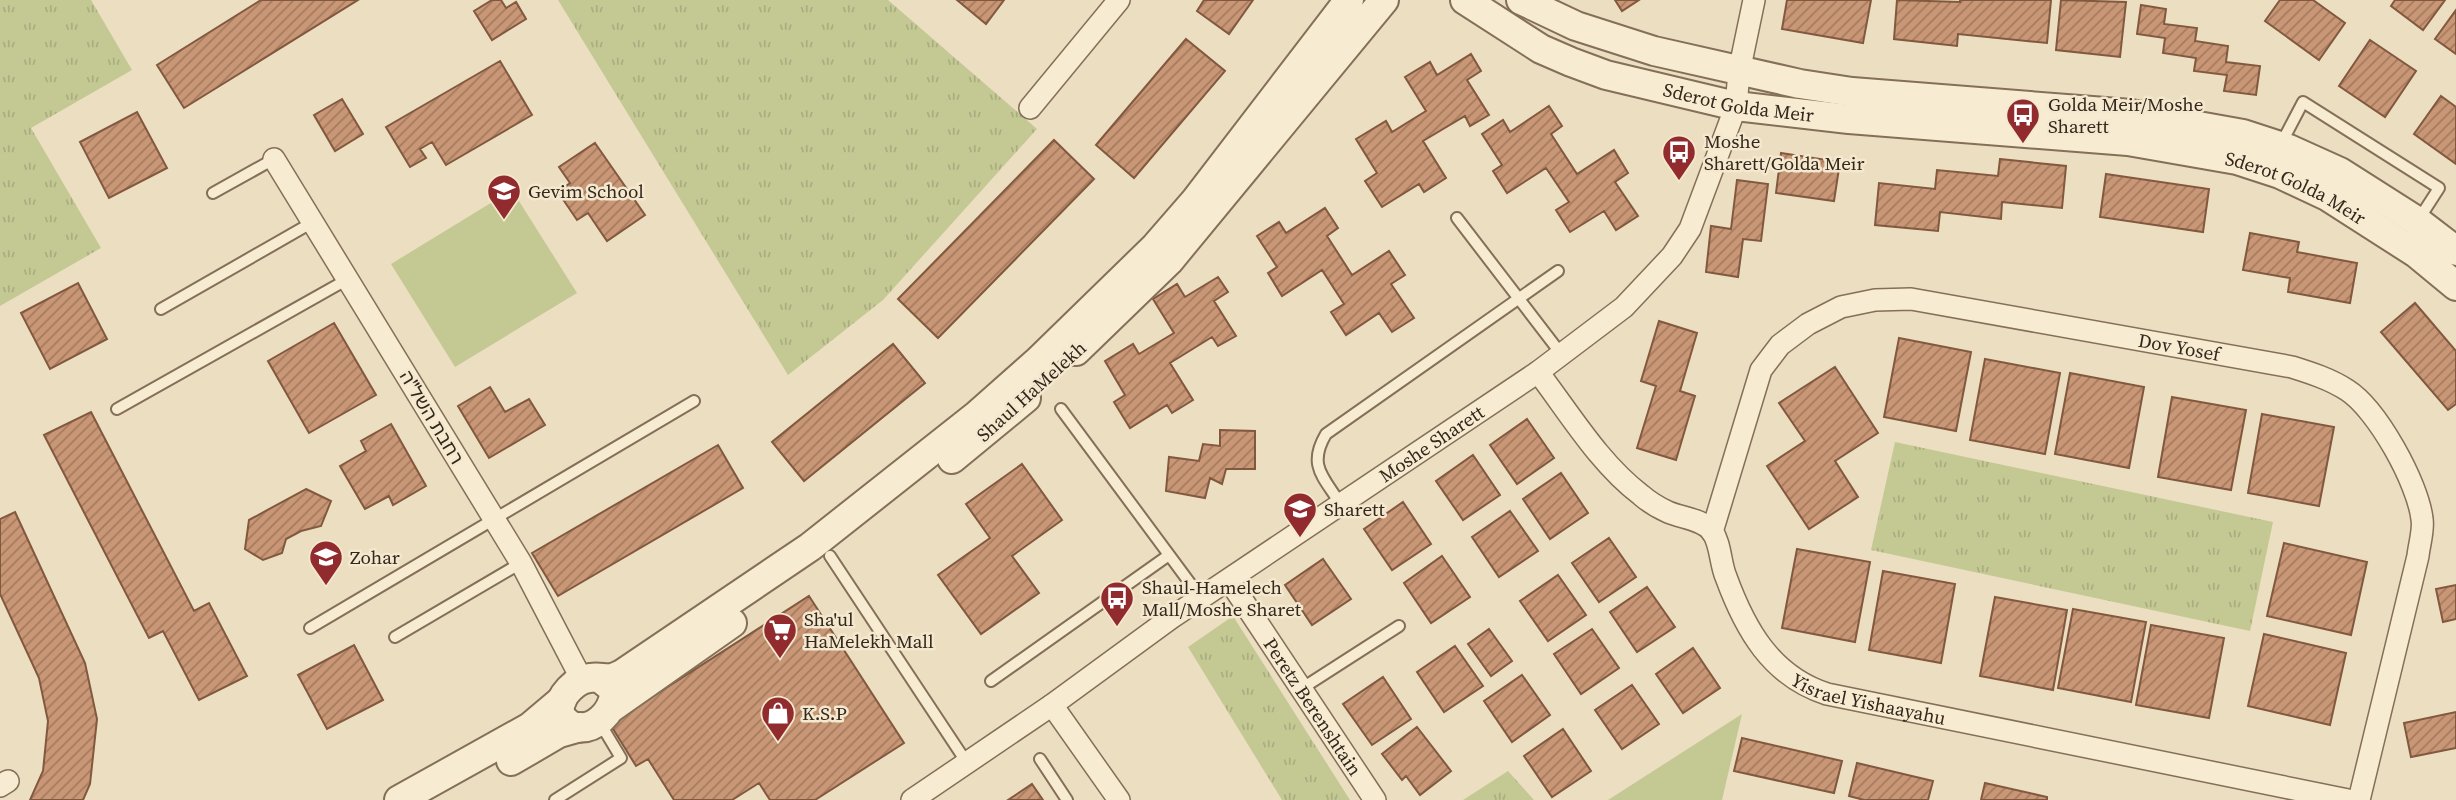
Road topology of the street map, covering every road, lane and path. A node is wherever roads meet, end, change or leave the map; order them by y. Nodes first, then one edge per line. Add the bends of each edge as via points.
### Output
1 (1119, 0) edge
2 (1349, 0) edge
3 (1384, 0) edge
4 (1465, 0) edge
5 (1754, 0) edge
6 (1523, 1) edge
7 (1739, 72) junction
8 (1736, 106) junction
9 (1030, 108) dead end
10 (2280, 146) junction
11 (274, 159) joint
12 (213, 193) dead end
13 (1458, 218) dead end
14 (2417, 221) junction
15 (313, 222) junction
16 (2456, 251) edge
17 (1558, 271) dead end
18 (348, 279) junction
19 (2456, 286) edge
20 (1518, 298) junction
21 (161, 309) dead end
22 (1562, 355) junction
23 (1538, 372) junction
24 (694, 401) dead end
25 (117, 409) dead end
26 (1061, 409) dead end
27 (1341, 505) junction
28 (494, 519) junction
29 (1712, 531) junction
30 (1169, 555) junction
31 (830, 556) junction
32 (521, 563) junction
33 (1228, 580) junction
34 (1201, 598) junction
35 (1399, 626) dead end
36 (310, 628) dead end
37 (395, 637) dead end
38 (592, 679) junction
39 (991, 681) dead end
40 (1301, 689) junction
41 (562, 701) junction
42 (1052, 705) junction
43 (596, 718) junction
44 (1040, 759) dead end
45 (967, 762) junction
46 (399, 800) edge
47 (442, 800) edge
48 (555, 800) edge
49 (912, 800) edge
50 (1067, 800) edge
51 (1119, 800) edge
52 (1375, 800) edge
53 (2348, 800) edge
54 (2359, 800) edge

1 - 9 street
2 - 38 street, Shaul HaMelekh via 1155,247 977,415 810,547 622,674 608,680
3 - 31 street, Shaul HaMelekh via 1210,213 1142,288 990,429
4 - 8 street, Sderot Golda Meir via 1541,49 1571,62 1606,75
5 - 7 street, Moshe Sharett
6 - 7 street, Sderot Golda Meir via 1576,26
7 - 8 street, Moshe Sharett
7 - 10 street, Sderot Golda Meir via 1853,92 2131,114 2243,134
8 - 19 street, Sderot Golda Meir via 2128,141 2237,160 2327,197 2416,253
8 - 22 street, Moshe Sharett via 1690,229 1672,256 1624,307
10 - 14 street, Sderot Golda Meir via 2340,172
10 - 14 lane via 2303,102 2440,188
11 - 12 lane
11 - 15 street, רחבת השל"ה
13 - 20 lane
14 - 16 street, Sderot Golda Meir
15 - 18 street, רחבת השל"ה
15 - 21 lane
17 - 20 lane
18 - 25 lane
18 - 28 street, רחבת השל"ה
20 - 22 lane
20 - 27 lane via 1326,434 1318,447 1316,465
22 - 23 street, Moshe Sharett
23 - 27 street, Moshe Sharett
23 - 29 street via 1599,453 1641,496
24 - 28 lane
26 - 30 lane
27 - 33 street, Moshe Sharett
28 - 32 street, רחבת השל"ה
28 - 36 lane
29 - 53 street, Yisrael Yishaayahu via 1725,576 1756,640 1805,687
29 - 54 street, Dov Yosef via 1761,370 1780,345 1841,307 1911,299 2318,375 2362,402 2390,440 2413,484 2423,520
30 - 34 lane
30 - 39 lane
31 - 43 street, Shaul HaMelekh
31 - 45 lane
32 - 37 lane
32 - 38 street, רחבת השל"ה
33 - 34 street, Moshe Sharett
33 - 40 street, Peretz Berenshtain
34 - 42 street, Moshe Sharett
35 - 40 lane
38 - 41 street via 571,688
38 - 43 street via 613,690
40 - 52 street, Peretz Berenshtain
41 - 43 street via 560,712 570,724
41 - 46 street via 530,727
42 - 45 street, Moshe Sharett
42 - 51 street
43 - 47 street, Shaul HaMelekh via 559,733
43 - 48 lane via 621,758
44 - 50 lane
45 - 49 street, Moshe Sharett

